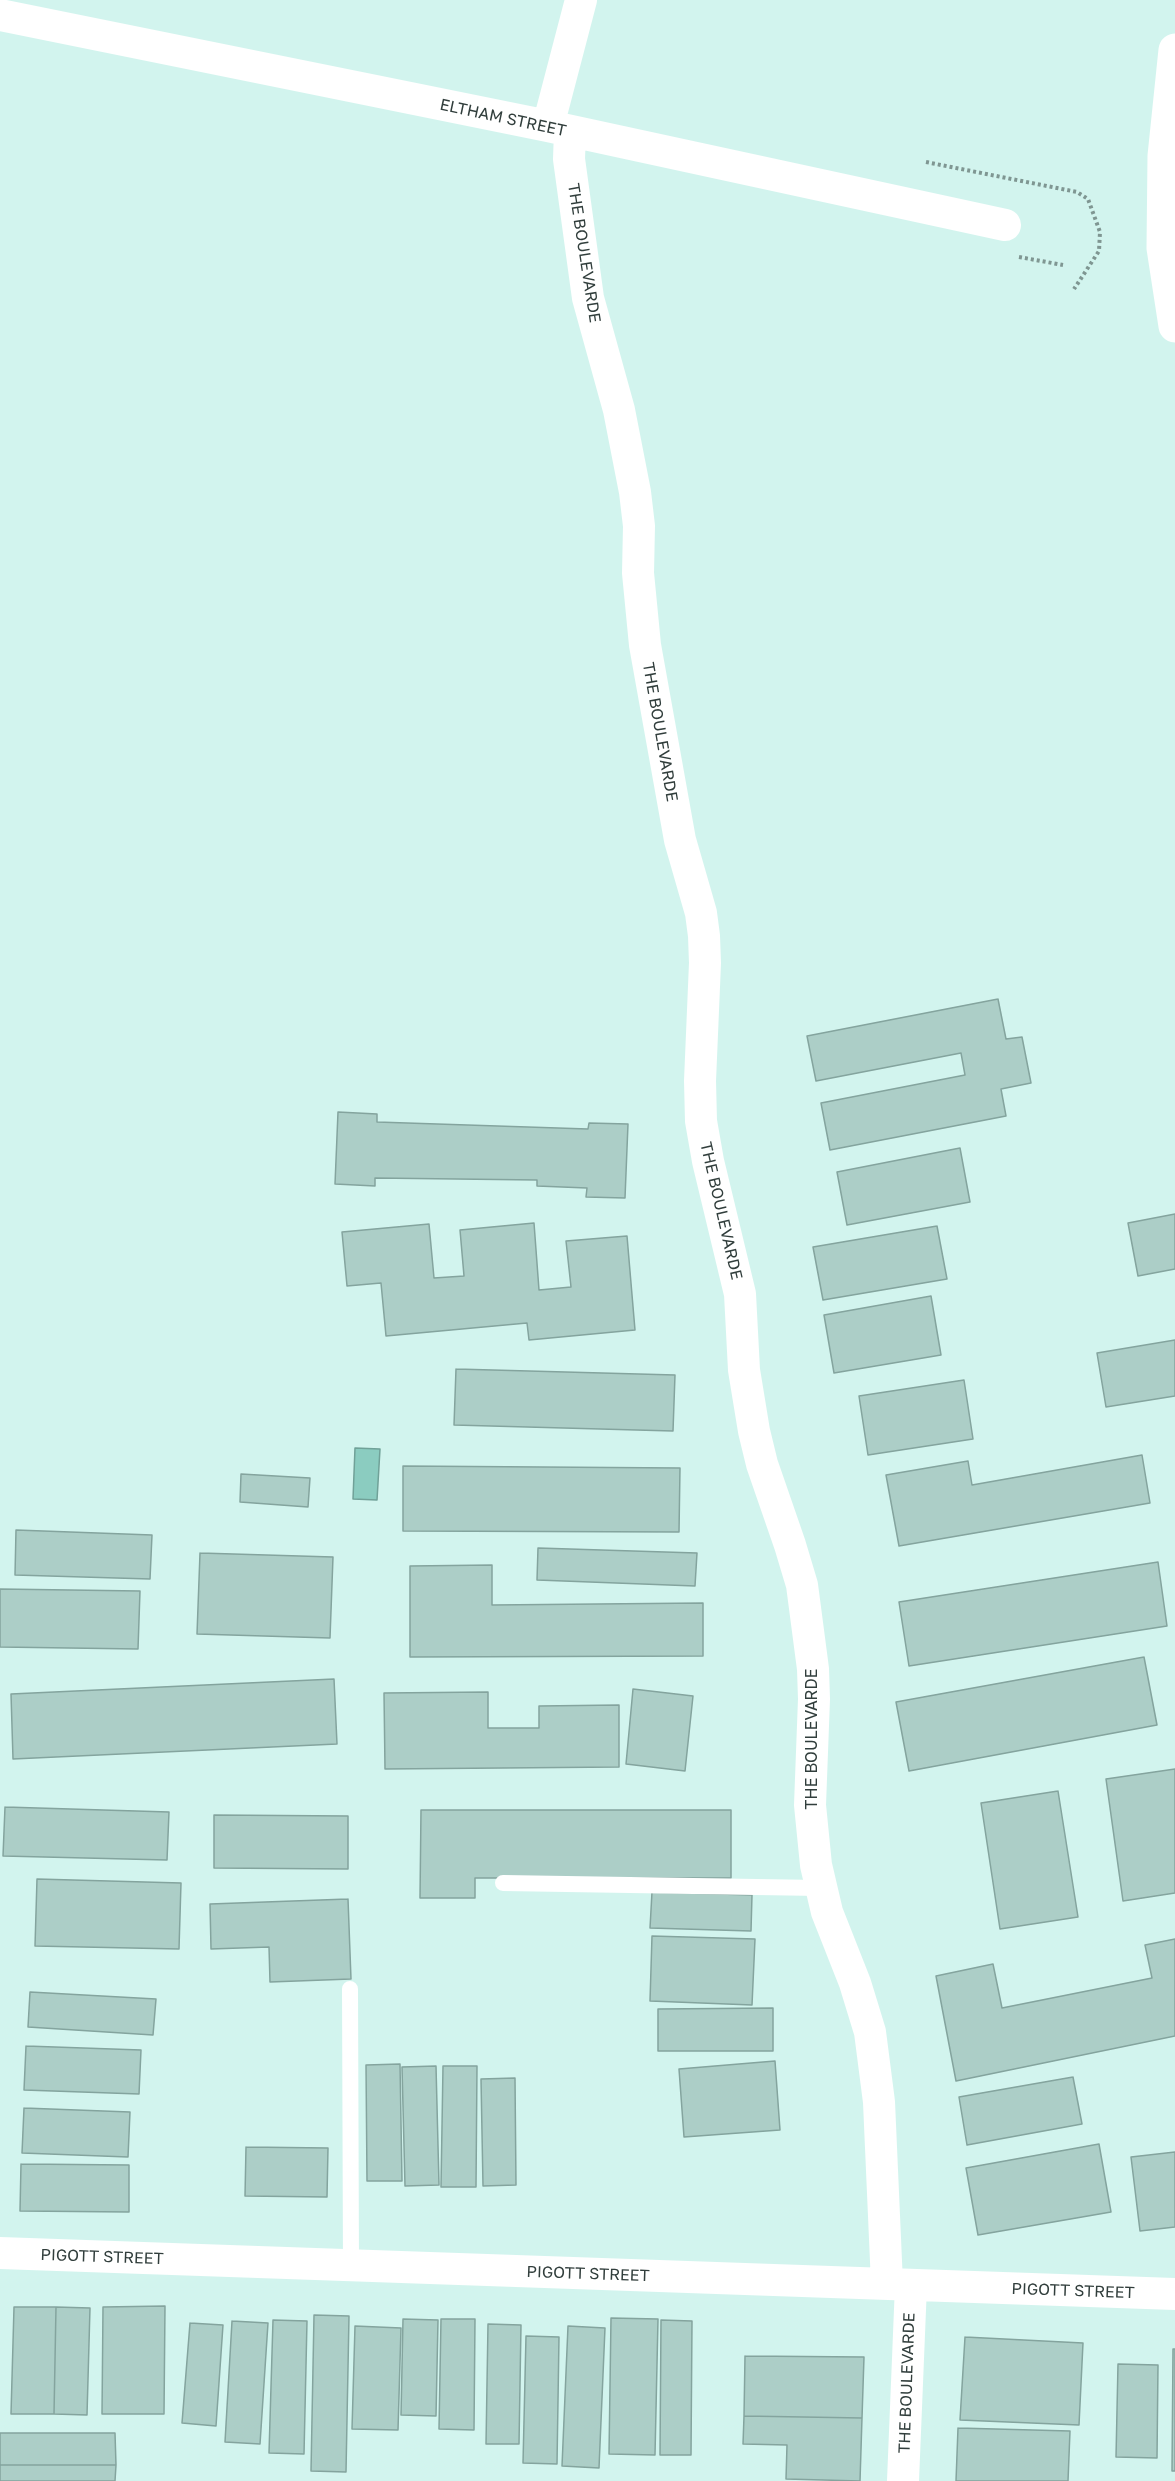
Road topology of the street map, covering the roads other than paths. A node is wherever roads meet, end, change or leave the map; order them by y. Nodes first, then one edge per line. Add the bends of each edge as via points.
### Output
1 (580, 0) edge
2 (0, 15) edge
3 (1175, 50) edge
4 (559, 129) junction
5 (1005, 225) dead end
6 (1175, 326) edge
7 (503, 1883) dead end
8 (820, 1888) junction
9 (350, 1989) dead end
10 (0, 2253) edge
11 (351, 2265) junction
12 (899, 2285) junction
13 (1175, 2294) edge
14 (903, 2481) edge

1 - 4 street, THE BOULEVARDE
2 - 4 street, ELTHAM STREET
3 - 6 highway via 1164,156 1163,248
4 - 5 street, ELTHAM STREET
4 - 8 street, THE BOULEVARDE via 569,159 588,298 619,410 635,492 645,645 680,840 704,936 701,1121 740,1294 744,1370 754,1431 802,1585 813,1669 811,1826
7 - 8 lane
8 - 12 street, THE BOULEVARDE via 870,2032
9 - 11 lane
10 - 11 street, PIGOTT STREET
11 - 12 street, PIGOTT STREET
12 - 13 street, PIGOTT STREET
12 - 14 street, THE BOULEVARDE

